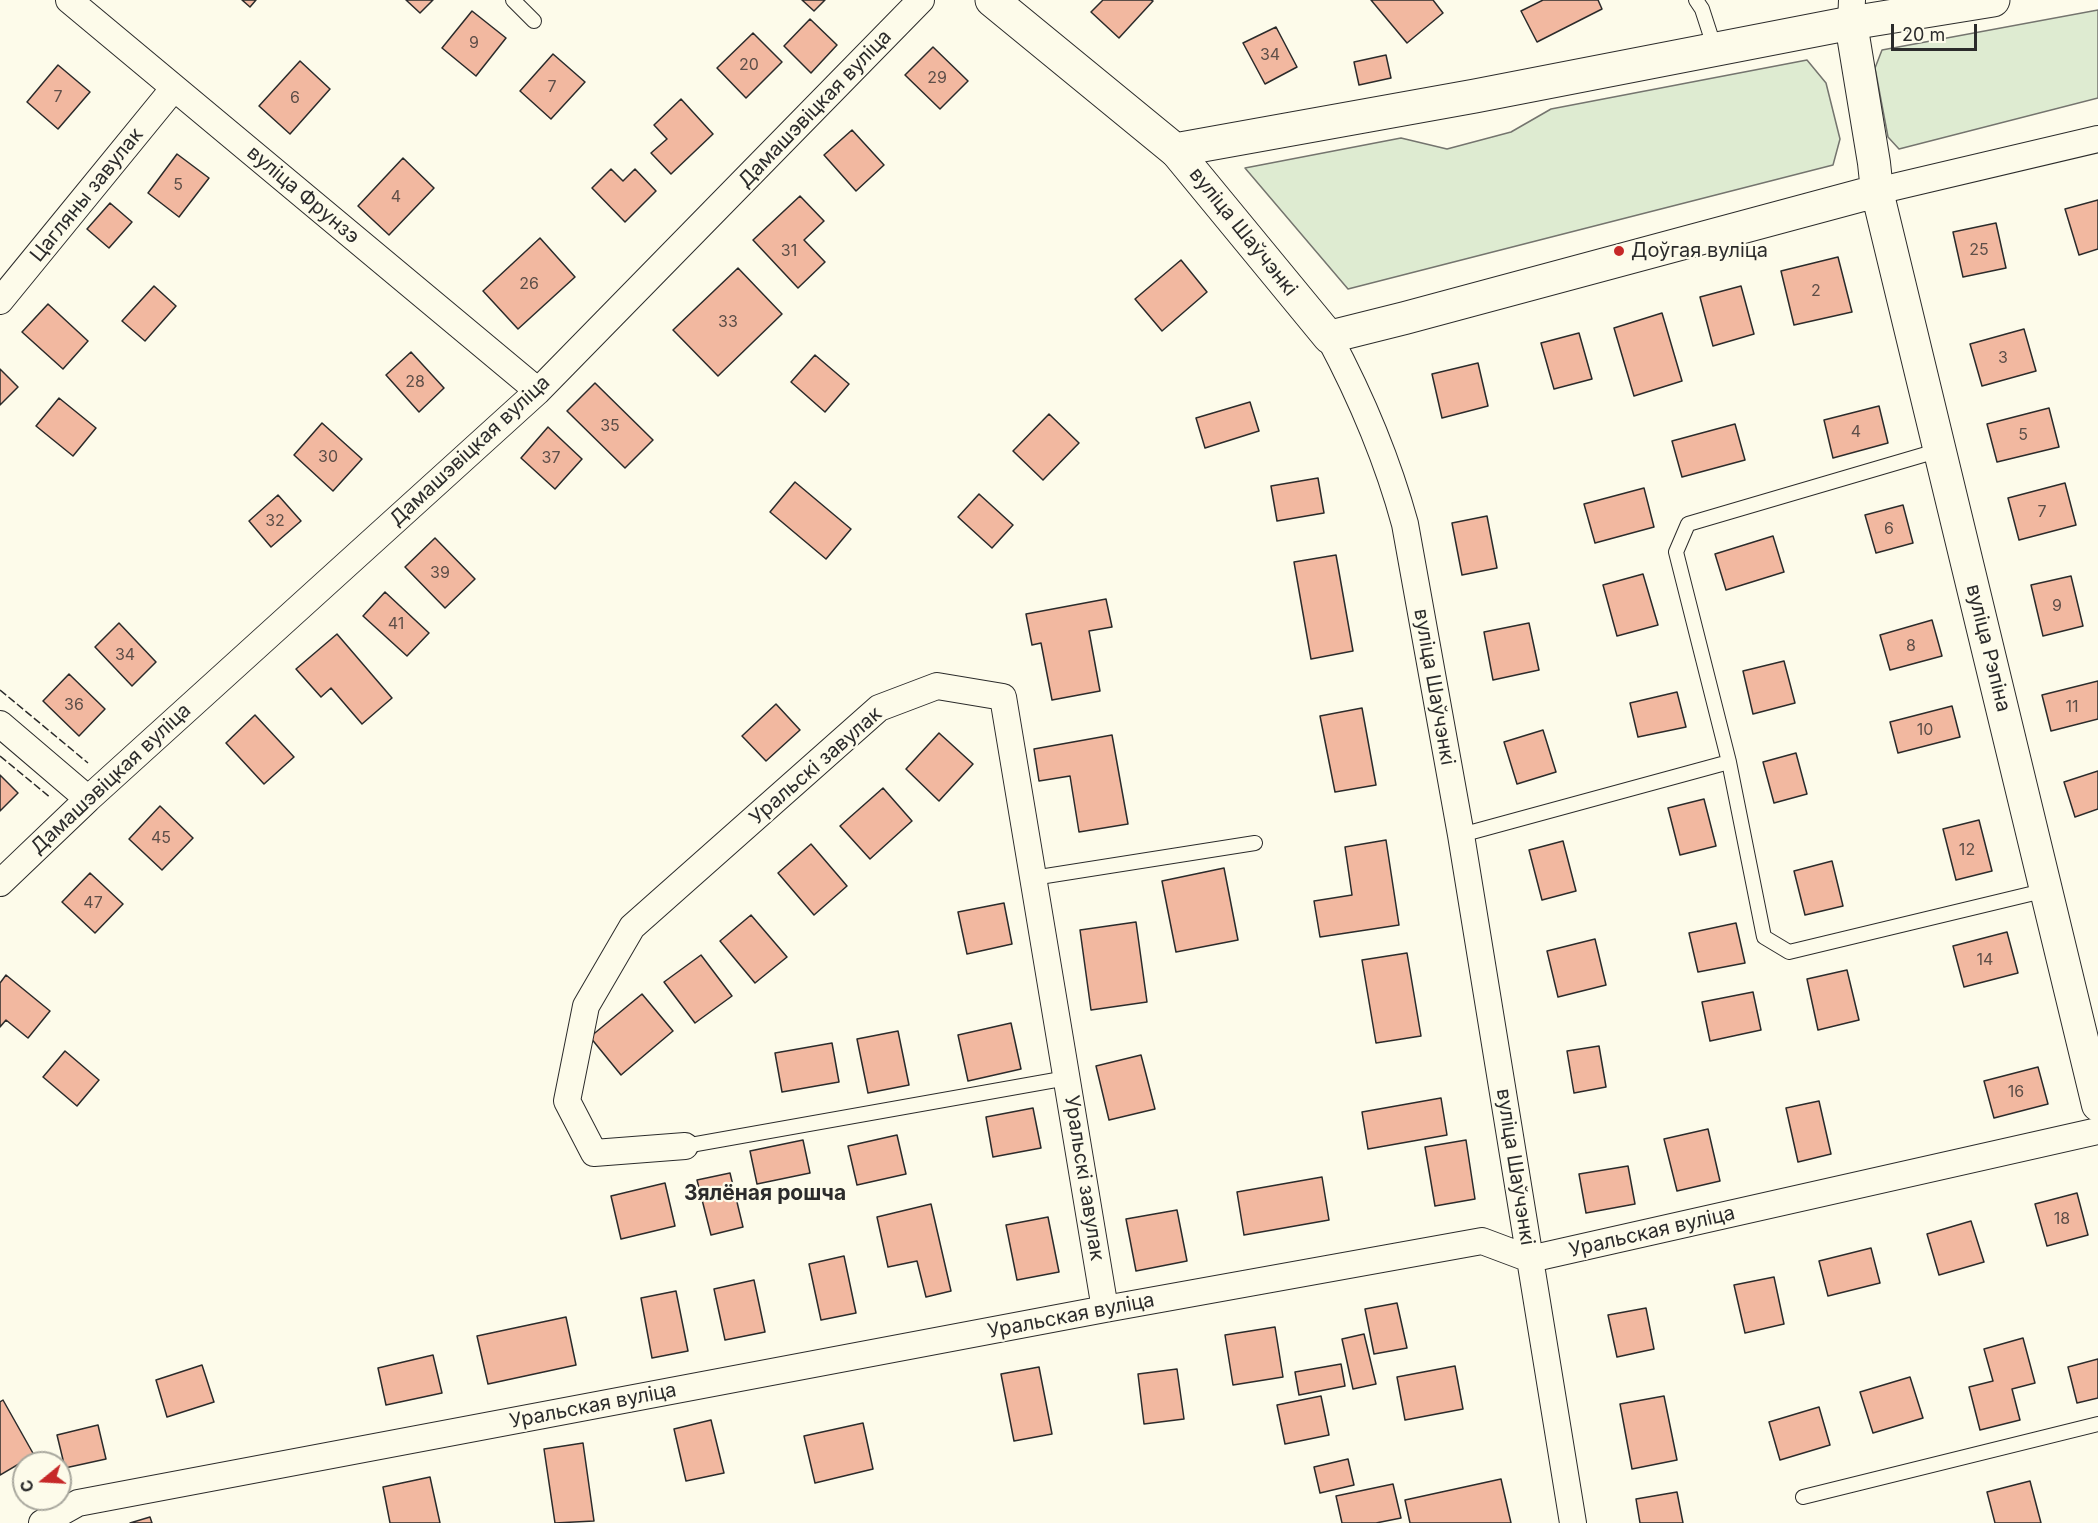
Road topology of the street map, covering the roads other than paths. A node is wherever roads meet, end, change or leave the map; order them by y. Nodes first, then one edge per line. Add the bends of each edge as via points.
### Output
1 (69, 0) edge
2 (513, 0) edge
3 (921, 0) edge
4 (992, 0) edge
5 (1696, 0) edge
6 (1993, 0) edge
7 (1852, 11) edge
8 (534, 21) dead end
9 (1715, 49) junction
10 (174, 88) junction
11 (2098, 140) edge
12 (1175, 150) junction
13 (1877, 191) junction
14 (0, 301) edge
15 (1329, 337) junction
16 (538, 391) junction
17 (1940, 450) junction
18 (0, 724) edge
19 (1729, 762) junction
20 (88, 799) junction
21 (1461, 835) junction
22 (1255, 843) dead end
23 (1033, 878) junction
24 (0, 883) edge
25 (2047, 890) junction
26 (1067, 1078) junction
27 (2098, 1105) edge
28 (2098, 1131) edge
29 (686, 1146) joint
30 (1530, 1259) junction
31 (1105, 1310) junction
32 (2098, 1424) edge
33 (1803, 1497) dead end
34 (42, 1523) edge
35 (1573, 1523) edge

1 - 10 street, вуліца Фрунзэ
2 - 8 lane
3 - 16 street, Дамашэвіцкая вуліца
4 - 12 main road, вуліца Шаўчэнкі
5 - 9 lane
6 - 7 main road
7 - 9 main road
7 - 13 street
9 - 12 main road
10 - 14 street, Цагляны завулак
10 - 16 street, вуліца Фрунзэ
11 - 13 street
12 - 15 street, вуліца Шаўчэнкі
13 - 15 street
13 - 17 street, вуліца Рэпіна
15 - 21 street, вуліца Шаўчэнкі via 1356,387 1392,478 1405,524
16 - 20 street, Дамашэвіцкая вуліца
17 - 19 lane via 1688,524 1676,552
17 - 25 street, вуліца Рэпіна
18 - 20 street
19 - 21 lane
19 - 25 lane via 1764,937 1789,952
20 - 24 street, Дамашэвіцкая вуліца
21 - 30 street, вуліца Шаўчэнкі
22 - 23 lane
23 - 26 street, Уральскі завулак
23 - 29 street, Уральскі завулак via 1003,697 937,686 879,708 632,927 586,1006 567,1101 594,1153
25 - 27 street, вуліца Рэпіна
26 - 29 lane
26 - 31 street, Уральскі завулак
28 - 30 street, Уральская вуліца
30 - 31 street, Уральская вуліца via 1482,1241
30 - 35 street, вуліца Шаўчэнкі
31 - 34 street, Уральская вуліца via 78,1503
32 - 33 lane

